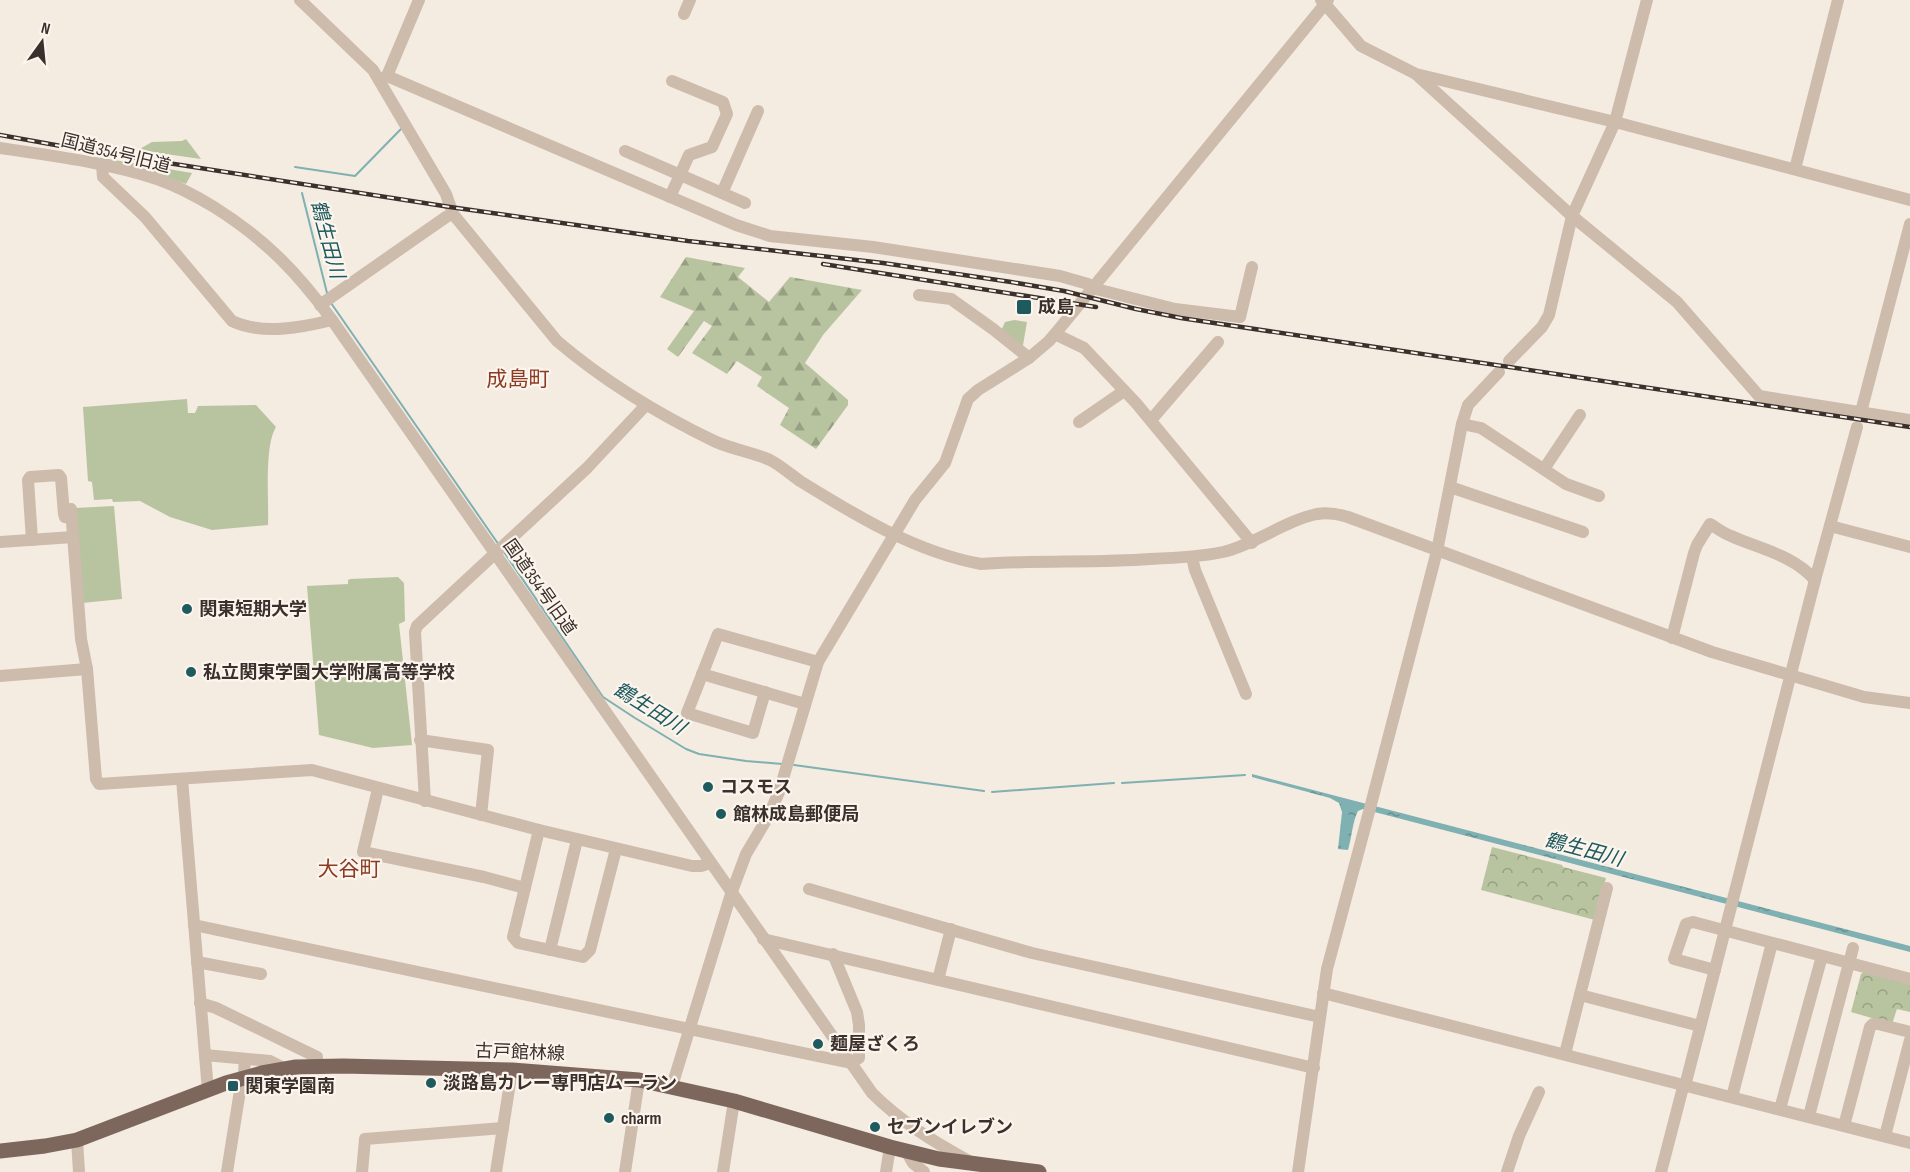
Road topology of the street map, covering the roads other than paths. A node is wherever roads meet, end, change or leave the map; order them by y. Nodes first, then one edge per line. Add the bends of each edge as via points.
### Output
1 (300, 0) edge
2 (418, 0) edge
3 (690, 0) edge
4 (1647, 0) edge
5 (1839, 0) edge
6 (1325, 1) edge
7 (684, 14) dead end
8 (1416, 74) junction
9 (383, 78) junction
10 (672, 81) dead end
11 (758, 111) dead end
12 (1614, 122) junction
13 (0, 148) edge
14 (624, 151) dead end
15 (102, 165) junction
16 (1795, 169) junction
17 (680, 175) junction
18 (722, 193) junction
19 (670, 197) junction
20 (1910, 200) edge
21 (745, 203) dead end
22 (453, 214) junction
23 (1572, 216) junction
24 (1910, 224) edge
25 (1252, 267) dead end
26 (1093, 286) junction
27 (919, 295) dead end
28 (320, 304) junction
29 (332, 320) junction
30 (1055, 334) junction
31 (1218, 342) dead end
32 (1029, 358) junction
33 (1509, 361) dead end
34 (1499, 372) dead end
35 (1124, 392) junction
36 (646, 405) junction
37 (1861, 412) junction
38 (1580, 416) dead end
39 (1151, 420) junction
40 (1910, 420) edge
41 (1079, 422) dead end
42 (1462, 424) junction
43 (1857, 427) dead end
44 (1544, 469) junction
45 (1450, 487) junction
46 (1599, 496) dead end
47 (1830, 526) junction
48 (1583, 532) dead end
49 (893, 535) junction
50 (73, 537) junction
51 (32, 540) junction
52 (0, 542) edge
53 (1252, 543) junction
54 (1910, 547) edge
55 (1437, 551) junction
56 (495, 554) junction
57 (1192, 557) junction
58 (1815, 580) junction
59 (1672, 638) junction
60 (818, 662) junction
61 (87, 669) junction
62 (702, 674) junction
63 (1791, 675) junction
64 (0, 676) edge
65 (765, 692) junction
66 (1246, 694) dead end
67 (1910, 703) edge
68 (805, 704) junction
69 (420, 740) junction
70 (182, 779) junction
71 (378, 789) junction
72 (425, 801) junction
73 (482, 815) junction
74 (539, 830) junction
75 (577, 840) junction
76 (616, 849) junction
77 (710, 863) junction
78 (525, 888) junction
79 (1608, 888) dead end
80 (809, 889) dead end
81 (731, 894) junction
82 (194, 925) junction
83 (951, 929) junction
84 (1725, 931) junction
85 (763, 939) junction
86 (1772, 943) junction
87 (1853, 948) dead end
88 (550, 950) junction
89 (833, 954) junction
90 (1822, 956) junction
91 (197, 962) junction
92 (1849, 963) junction
93 (1715, 970) junction
94 (261, 974) dead end
95 (1910, 979) edge
96 (938, 980) junction
97 (1323, 993) junction
98 (1580, 995) junction
99 (200, 1004) junction
100 (1320, 1017) junction
101 (1700, 1026) junction
102 (689, 1030) junction
103 (1910, 1032) edge
104 (1910, 1040) edge
105 (1565, 1054) junction
106 (205, 1055) junction
107 (245, 1059) junction
108 (850, 1063) junction
109 (317, 1066) junction
110 (1314, 1068) junction
111 (286, 1069) junction
112 (512, 1070) junction
113 (242, 1078) junction
114 (639, 1080) junction
115 (672, 1086) junction
116 (1685, 1086) junction
117 (208, 1091) junction
118 (1539, 1092) dead end
119 (1732, 1097) junction
120 (734, 1101) junction
121 (1780, 1109) junction
122 (1809, 1116) junction
123 (1844, 1126) junction
124 (503, 1128) junction
125 (1885, 1136) junction
126 (77, 1140) junction
127 (1910, 1143) edge
128 (890, 1147) junction
129 (0, 1151) edge
130 (906, 1151) junction
131 (972, 1162) junction
132 (79, 1172) edge
133 (227, 1172) edge
134 (362, 1172) edge
135 (496, 1172) edge
136 (625, 1172) edge
137 (723, 1172) edge
138 (886, 1172) edge
139 (924, 1172) edge
140 (1039, 1172) edge
141 (1298, 1172) edge
142 (1507, 1172) edge
143 (1661, 1172) edge

1 - 9 street
2 - 9 street
3 - 7 street
4 - 12 street
5 - 16 street
6 - 8 street via 1361,46
6 - 26 street
8 - 12 street
8 - 23 street
9 - 19 street
9 - 22 street
10 - 17 street via 723,102 727,114 712,147 689,155
11 - 18 street
12 - 16 street
12 - 23 street
13 - 15 street, 国道354号旧道
14 - 17 street
15 - 28 street, 国道354号旧道 via 171,184 221,212 269,246
15 - 29 street via 103,177 146,217 232,321 244,327 300,328
16 - 20 street
17 - 18 street
17 - 19 street
18 - 21 street
19 - 26 street via 770,236 999,266 1066,277
22 - 28 street
22 - 36 street via 557,340
23 - 33 street via 1549,315
23 - 37 street via 1677,302 1759,396
24 - 37 street
25 - 26 street via 1240,317 1176,309
26 - 30 street
27 - 32 street via 951,299
28 - 29 street, 国道354号旧道
29 - 56 street, 国道354号旧道
30 - 32 street
30 - 35 street via 1083,348
31 - 39 street
32 - 49 street via 968,399 945,463
34 - 42 street via 1468,405
35 - 39 street
35 - 41 street
36 - 49 street via 716,442 770,460
36 - 56 street via 587,468
37 - 40 street
38 - 44 street
39 - 53 street
42 - 44 street via 1481,428
42 - 45 street
43 - 47 street
44 - 46 street via 1566,484
45 - 48 street
45 - 55 street
47 - 54 street
47 - 58 street
49 - 57 street via 981,564
49 - 60 street
50 - 51 street
50 - 51 street via 72,514 64,514 62,478 30,477
50 - 61 street
51 - 52 street
53 - 55 street via 1297,521 1332,513
53 - 57 street
55 - 59 street
55 - 97 street via 1326,969
56 - 69 street via 417,626
56 - 77 street, 国道354号旧道
57 - 66 street
58 - 59 street via 1787,558 1729,536 1710,524 1696,545
58 - 63 street
59 - 63 street
60 - 62 street via 718,634
60 - 68 street
61 - 64 street
61 - 70 street via 97,783
62 - 65 street
62 - 65 street via 687,713 753,733
63 - 67 street via 1864,697
63 - 84 street
65 - 68 street
68 - 81 street via 779,792 746,854
69 - 72 street
69 - 73 street via 488,750
70 - 71 street via 312,770
70 - 82 street
71 - 72 street
71 - 78 street via 363,852
72 - 73 street
73 - 74 street
74 - 75 street
74 - 78 street
75 - 76 street
75 - 88 street
76 - 77 street via 692,866
76 - 88 street via 590,950 583,957
77 - 81 street, 国道354号旧道
78 - 88 street via 513,937 518,943
79 - 98 street
80 - 83 street
81 - 85 street, 国道354号旧道
81 - 102 street
82 - 91 street
82 - 102 street
83 - 96 street
83 - 100 street via 1032,953
84 - 86 street
84 - 93 street
84 - 93 street via 1693,922 1686,924 1674,959
85 - 89 street
85 - 108 street, 国道354号旧道
86 - 90 street
86 - 119 street
87 - 92 street
89 - 96 street
89 - 108 street via 859,1024 859,1058
90 - 92 street
90 - 121 street
91 - 94 street
91 - 99 street
92 - 95 street
92 - 122 street
93 - 101 street
96 - 110 street
97 - 100 street
97 - 105 street
98 - 101 street
98 - 105 street
99 - 106 street
99 - 109 street via 317,1057
100 - 110 street
101 - 116 street
102 - 108 street
102 - 115 street
103 - 123 street via 1878,1024 1869,1027
104 - 125 street
105 - 116 street
106 - 107 street
106 - 117 street
107 - 111 street via 270,1061
107 - 113 street
108 - 131 street, 国道354号旧道 via 872,1094 899,1118
109 - 111 main road, 古戸館林線
109 - 112 main road, 古戸館林線
110 - 141 street
111 - 113 main road, 古戸館林線
112 - 114 main road, 古戸館林線
112 - 124 street
113 - 117 main road, 古戸館林線
113 - 133 street
114 - 115 main road, 古戸館林線
114 - 136 street
115 - 120 main road, 古戸館林線
116 - 119 street
116 - 143 street
117 - 126 main road, 古戸館林線
118 - 142 street
119 - 121 street
120 - 128 main road, 古戸館林線
120 - 137 street
121 - 122 street
122 - 123 street
123 - 125 street
124 - 134 street via 366,1139
124 - 135 street
125 - 127 street
126 - 129 main road, 古戸館林線
126 - 132 street
128 - 130 main road, 古戸館林線
128 - 138 street
130 - 131 main road, 古戸館林線
130 - 139 street
131 - 140 main road, 古戸館林線

